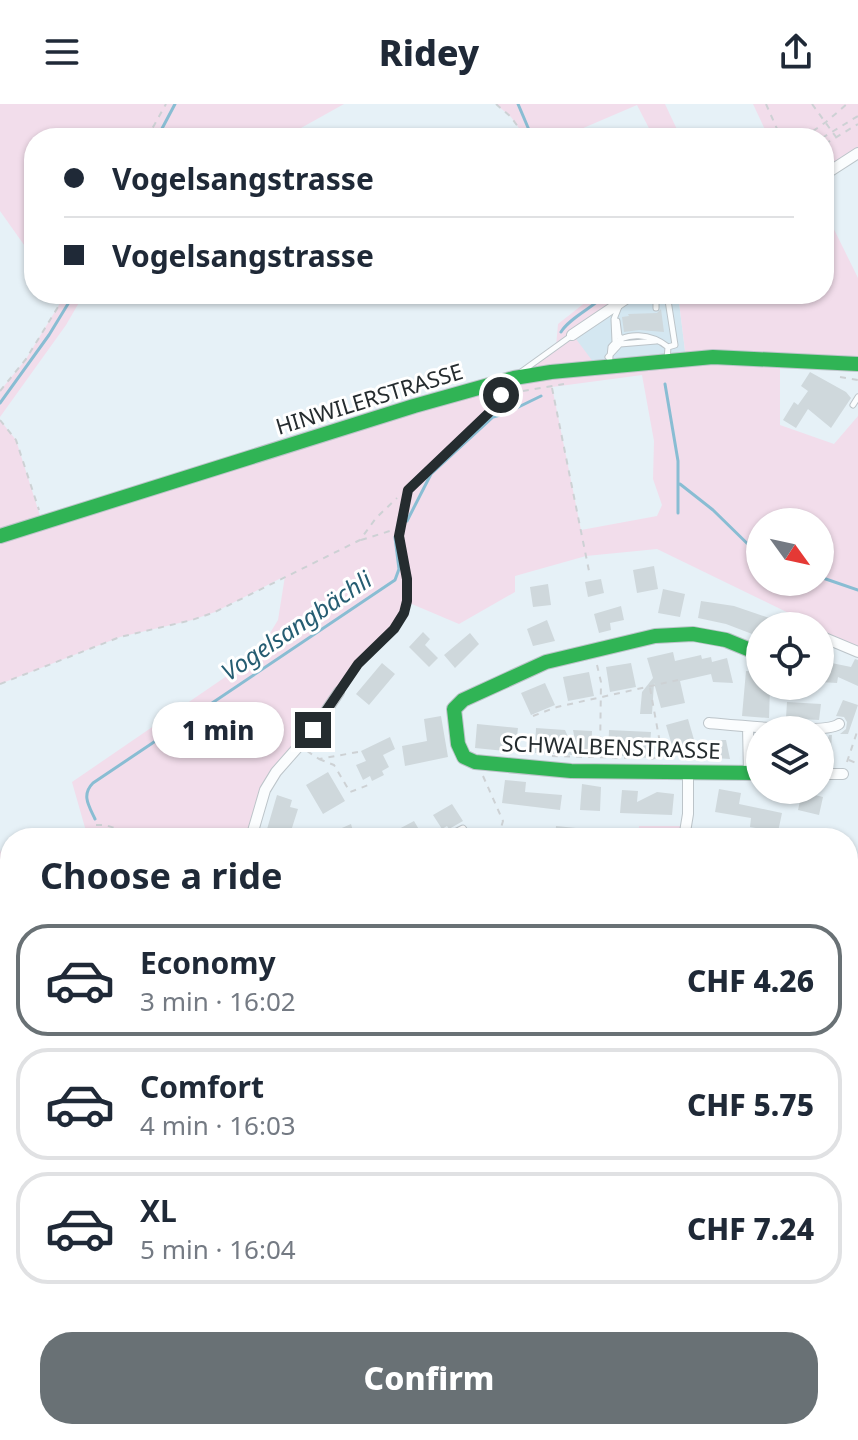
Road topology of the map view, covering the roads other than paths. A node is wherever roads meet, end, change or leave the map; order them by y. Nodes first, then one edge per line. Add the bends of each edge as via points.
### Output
1 (858, 153) edge
2 (834, 169) edge
3 (622, 304) edge
4 (656, 304) edge
5 (669, 304) edge
6 (619, 307) junction
7 (656, 308) dead end
8 (659, 333) dead end
9 (572, 335) joint
10 (622, 339) junction
11 (615, 342) junction
12 (661, 342) junction
13 (668, 354) junction
14 (609, 362) junction
15 (858, 364) edge
16 (505, 385) junction
17 (858, 397) edge
18 (853, 405) dead end
19 (0, 536) edge
20 (834, 642) edge
21 (746, 648) edge
22 (858, 652) edge
23 (339, 692) joint
24 (709, 723) dead end
25 (839, 724) dead end
26 (746, 727) edge
27 (834, 728) edge
28 (746, 773) edge
29 (688, 774) junction
30 (834, 774) edge
31 (843, 774) road end
32 (254, 828) edge
33 (686, 828) edge

1 - 2 street
3 - 6 street
4 - 7 lane
5 - 13 lane via 675,345
6 - 9 street
6 - 10 lane
6 - 11 lane
8 - 12 lane
9 - 16 lane
10 - 11 lane
10 - 12 lane via 648,336
11 - 14 lane
12 - 13 lane
12 - 14 lane via 620,344
13 - 14 main road, HINWILERSTRASSE
13 - 15 main road, HINWILERSTRASSE
14 - 16 main road, HINWILERSTRASSE
16 - 19 main road, HINWILERSTRASSE via 414,406
16 - 23 lane via 495,407 408,490 400,527 407,579 404,613
17 - 18 lane
20 - 22 street
21 - 29 main road, SCHWALBENSTRASSE via 693,634 655,636 546,662 454,709 458,744 464,757 475,762
23 - 32 street via 276,772
24 - 26 street, SCHWALBENSTRASSE
25 - 27 street, SCHWALBENSTRASSE
28 - 29 main road, SCHWALBENSTRASSE
29 - 33 street
30 - 31 street

